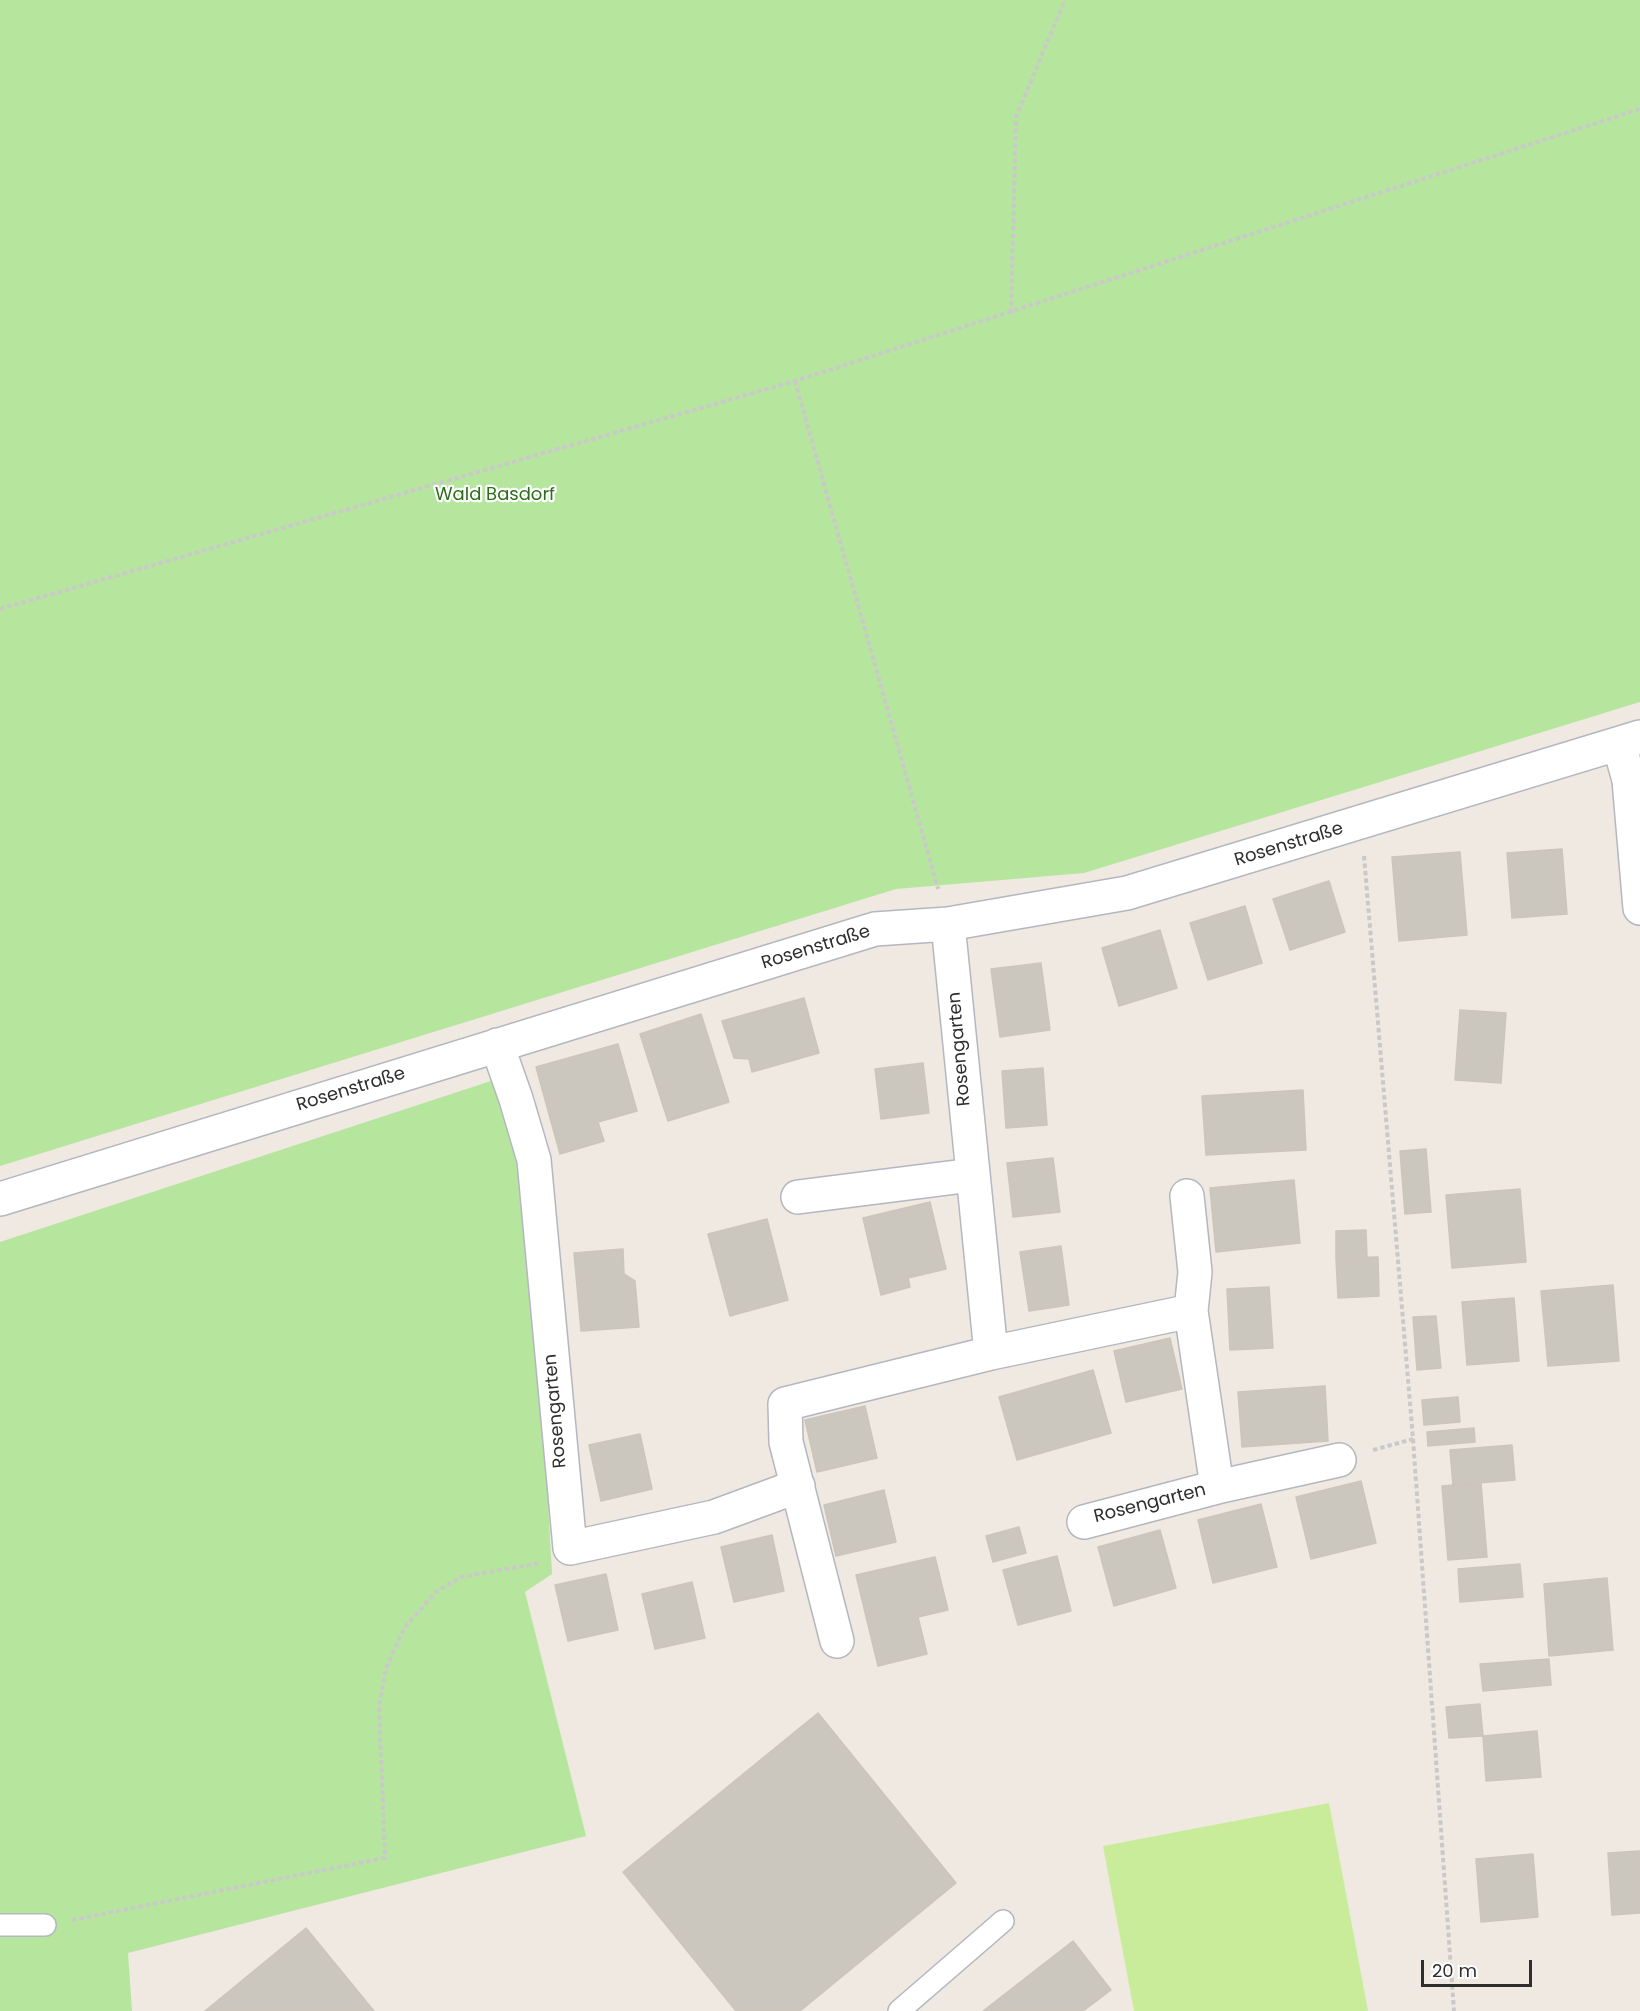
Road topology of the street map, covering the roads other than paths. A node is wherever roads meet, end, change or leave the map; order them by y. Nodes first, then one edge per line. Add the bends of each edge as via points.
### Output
1 (1629, 740) edge
2 (1640, 908) edge
3 (948, 924) junction
4 (497, 1045) junction
5 (972, 1175) junction
6 (1187, 1196) dead end
7 (798, 1197) dead end
8 (0, 1198) edge
9 (1191, 1311) junction
10 (991, 1353) junction
11 (1339, 1460) road end
12 (798, 1486) junction
13 (1217, 1487) junction
14 (1084, 1521) dead end
15 (837, 1641) dead end
16 (1003, 1922) dead end
17 (0, 1925) edge
18 (45, 1925) road end
19 (899, 2011) edge

1 - 2 street
1 - 3 street, Rosenstraße via 1127,893
3 - 4 street, Rosenstraße via 875,929
3 - 5 street, Rosengarten
4 - 8 street, Rosenstraße
4 - 12 street, Rosengarten via 534,1160 570,1548 714,1518
5 - 7 street
5 - 10 street, Rosengarten
6 - 9 street, Rosengarten via 1195,1272
9 - 10 street
9 - 13 street, Rosengarten
10 - 12 street via 785,1404 786,1442
11 - 13 street, Rosengarten
12 - 15 street
13 - 14 street, Rosengarten
16 - 19 lane
17 - 18 lane

